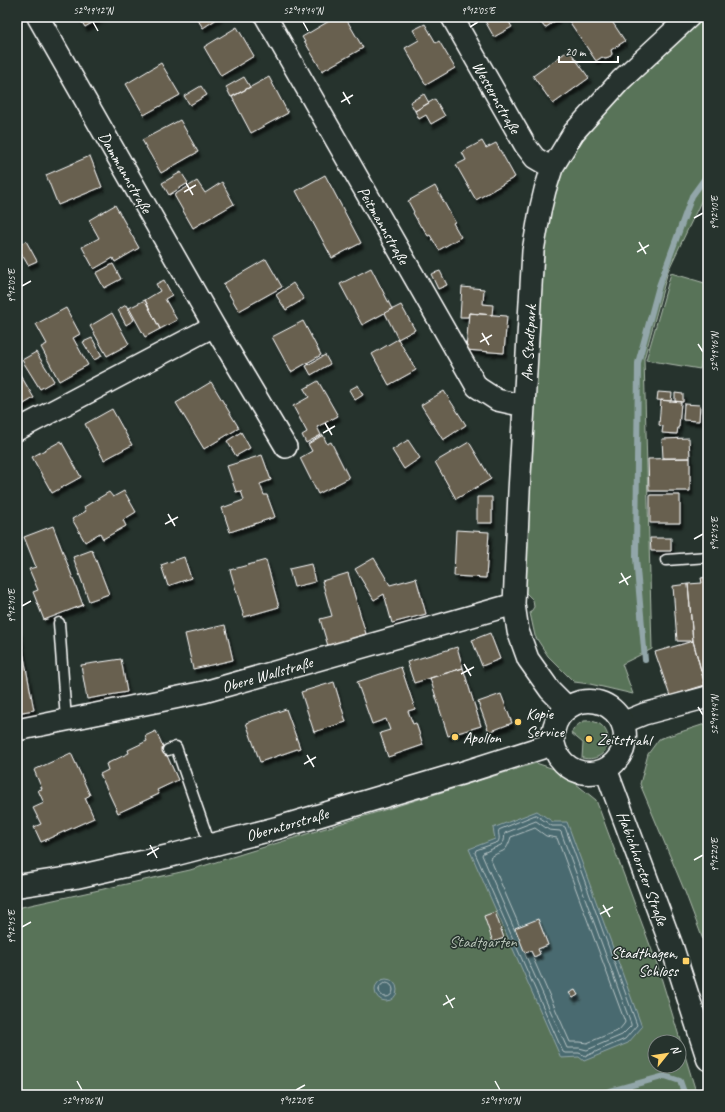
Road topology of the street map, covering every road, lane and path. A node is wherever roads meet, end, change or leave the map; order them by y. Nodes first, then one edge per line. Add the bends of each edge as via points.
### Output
1 (38, 17) edge
2 (266, 17) edge
3 (452, 17) edge
4 (689, 17) edge
5 (552, 168) junction
6 (214, 326) junction
7 (524, 406) junction
8 (17, 430) edge
9 (286, 447) dead end
10 (708, 557) edge
11 (666, 560) dead end
12 (514, 604) junction
13 (59, 623) dead end
14 (708, 697) edge
15 (568, 708) junction
16 (66, 720) junction
17 (622, 723) junction
18 (17, 730) edge
19 (553, 744) junction
20 (168, 750) dead end
21 (606, 770) junction
22 (210, 845) junction
23 (17, 886) edge
24 (708, 1059) edge

1 - 6 street, Dammannstraße
2 - 7 street, Peitmannstraße via 477,387 497,400
3 - 5 street, Westernstraße via 525,145 535,158
4 - 5 street, Am Stadtpark via 621,80 579,126
5 - 7 street, Am Stadtpark via 533,250
6 - 8 street
6 - 9 street, Dammannstraße
7 - 12 street, Am Stadtpark
10 - 11 lane
12 - 15 street, Am Stadtpark via 518,631 528,660 550,690
12 - 16 street, Obere Wallstraße via 204,692
13 - 16 lane
14 - 17 street via 644,714
15 - 17 main road via 577,703 598,702 616,714
15 - 19 main road via 555,724
16 - 18 street, Obere Wallstraße
17 - 21 main road via 625,744 621,755
19 - 21 main road via 563,764 573,770 583,774
19 - 22 main road, Oberntorstraße via 292,823
20 - 22 lane via 176,747
21 - 24 main road, Habichhorster Straße via 672,947
22 - 23 main road, Oberntorstraße via 76,877

